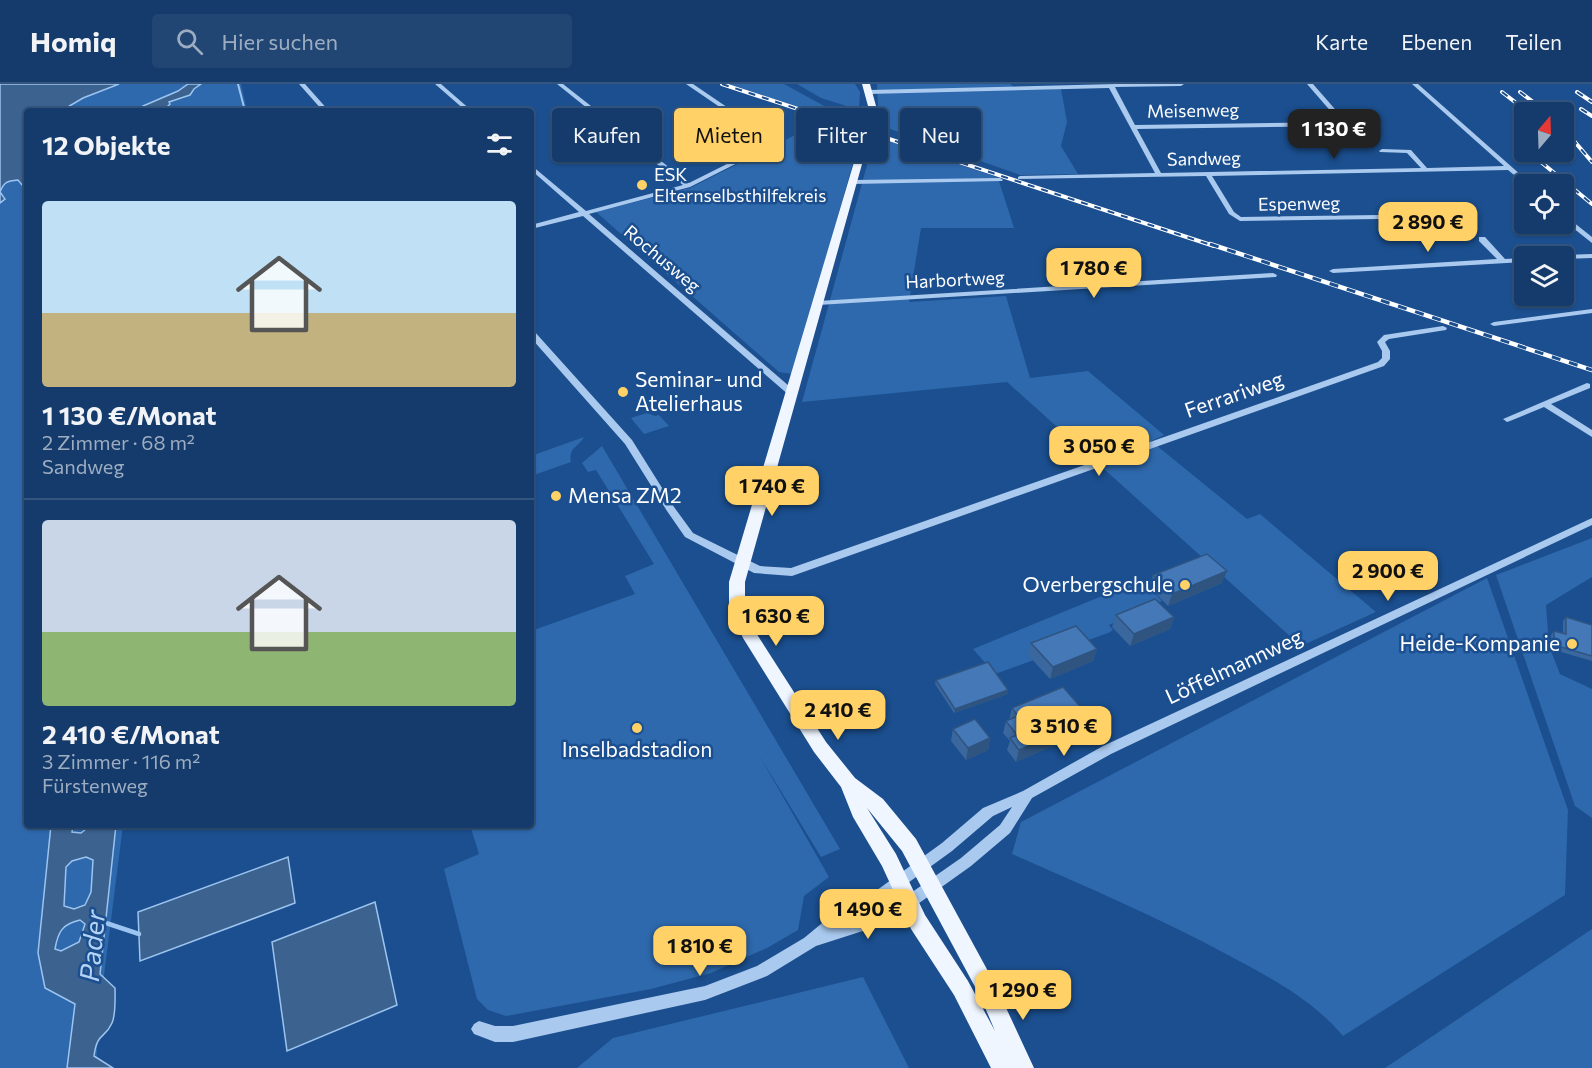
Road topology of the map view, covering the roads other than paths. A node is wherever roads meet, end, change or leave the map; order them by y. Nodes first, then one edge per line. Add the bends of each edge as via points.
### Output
1 (302, 84) edge
2 (438, 84) edge
3 (560, 84) edge
4 (689, 84) edge
5 (1181, 84) edge
6 (1310, 84) edge
7 (1415, 84) edge
8 (1111, 86) junction
9 (868, 88) edge
10 (323, 108) edge
11 (466, 108) edge
12 (1132, 127) junction
13 (1382, 151) dead end
14 (1510, 168) junction
15 (1425, 169) junction
16 (534, 170) edge
17 (1208, 174) junction
18 (1517, 174) edge
19 (1159, 175) junction
20 (1020, 178) dead end
21 (1000, 180) dead end
22 (853, 182) junction
23 (688, 186) junction
24 (583, 213) junction
25 (1379, 217) dead end
26 (1574, 225) edge
27 (534, 226) edge
28 (1482, 239) dead end
29 (1592, 241) edge
30 (1592, 256) edge
31 (1574, 257) edge
32 (1514, 260) edge
33 (1503, 261) junction
34 (1333, 271) dead end
35 (1273, 275) dead end
36 (818, 303) junction
37 (1592, 311) edge
38 (1494, 324) dead end
39 (1443, 328) dead end
40 (534, 336) edge
41 (773, 375) junction
42 (797, 380) junction
43 (1587, 386) dead end
44 (793, 394) junction
45 (1545, 404) junction
46 (1507, 419) dead end
47 (1592, 434) edge
48 (1592, 521) edge
49 (743, 561) junction
50 (849, 783) junction
51 (1027, 795) junction
52 (921, 866) junction
53 (899, 881) junction
54 (932, 886) junction
55 (909, 902) junction
56 (809, 943) junction
57 (479, 1029) dead end
58 (1003, 1068) edge
59 (1023, 1068) edge

1 - 10 street
2 - 11 street
3 - 23 street
4 - 23 street via 775,142
5 - 8 street
6 - 12 street, Meisenweg via 1345,124
7 - 14 street
8 - 9 street
8 - 12 street
9 - 22 main road via 872,106
12 - 19 street
13 - 15 street via 1409,151
14 - 15 street, Sandweg
14 - 18 street
15 - 17 street, Sandweg
16 - 24 street, Rochusweg
17 - 19 street, Sandweg
17 - 25 street, Espenweg via 1230,213 1240,219
19 - 20 street, Sandweg
21 - 22 street
22 - 36 main road
23 - 24 street
24 - 27 street
24 - 41 street, Rochusweg
26 - 29 street
28 - 33 street
30 - 31 street
32 - 33 street
33 - 34 street
35 - 36 street, Harbortweg
36 - 42 main road
37 - 38 street
39 - 49 street, Ferrariweg via 1387,337 1381,342 1386,359 1381,364 808,568 758,570
40 - 49 street via 629,442 689,535
41 - 42 street, Rochusweg
41 - 44 street, Rochusweg
42 - 44 main road
43 - 45 street
44 - 49 main road
45 - 46 street
45 - 47 street
48 - 51 street, Löffelmannweg via 1107,750
49 - 50 main road via 737,582 737,608 751,638 819,747
50 - 52 main road via 877,805
50 - 53 main road via 859,811
51 - 52 street, Löffelmannweg via 988,812
51 - 54 street, Löffelmannweg via 1005,829
52 - 53 street, Löffelmannweg
52 - 54 main road
53 - 55 main road
53 - 56 street, Löffelmannweg via 843,915
54 - 55 street, Löffelmannweg
54 - 59 main road via 988,991
55 - 56 street, Löffelmannweg via 888,916
55 - 58 main road
56 - 57 street via 762,971 705,993 513,1034

